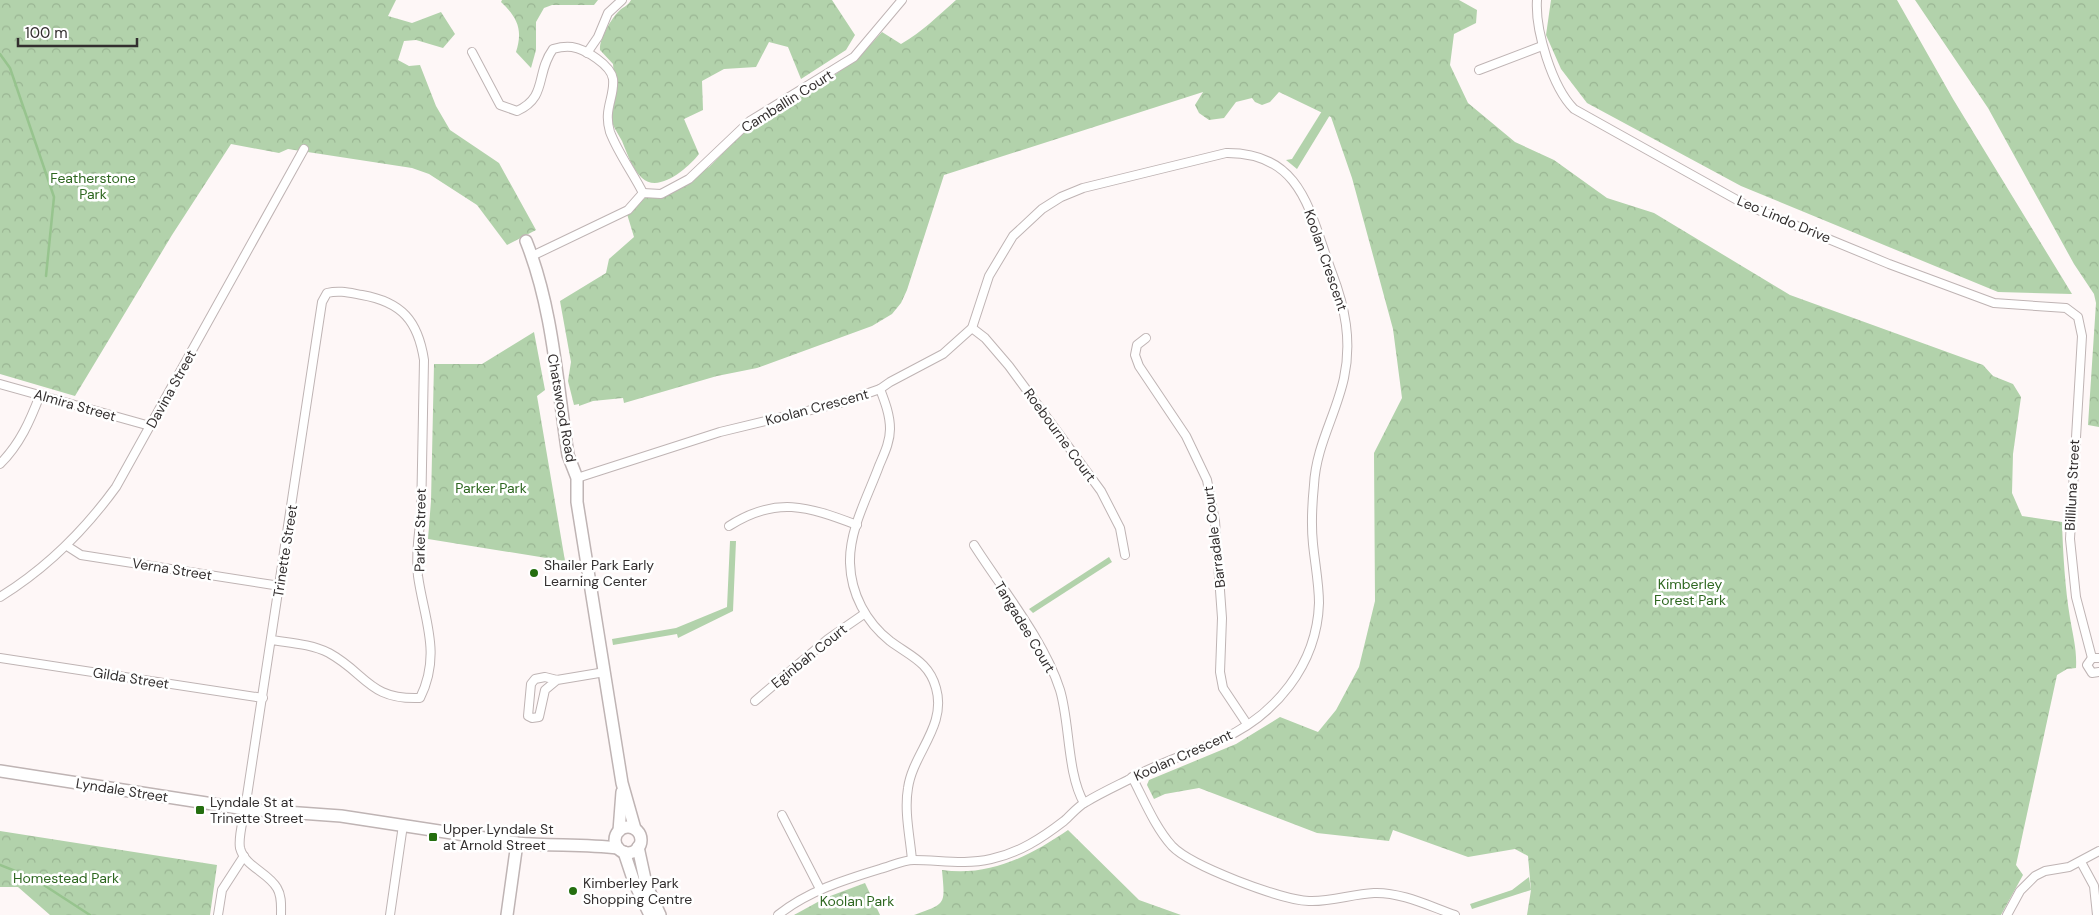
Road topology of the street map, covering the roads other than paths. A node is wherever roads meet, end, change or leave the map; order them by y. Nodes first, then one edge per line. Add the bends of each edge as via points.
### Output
1 (622, 0) edge
2 (902, 0) edge
3 (1537, 0) edge
4 (1542, 46) junction
5 (472, 52) dead end
6 (588, 53) junction
7 (1479, 70) dead end
8 (304, 150) dead end
9 (643, 193) junction
10 (526, 241) dead end
11 (532, 256) junction
12 (327, 293) joint
13 (2074, 312) joint
14 (972, 328) junction
15 (1146, 338) dead end
16 (0, 384) edge
17 (880, 389) junction
18 (40, 395) junction
19 (150, 426) junction
20 (0, 464) edge
21 (577, 478) junction
22 (857, 525) junction
23 (729, 526) dead end
24 (974, 544) dead end
25 (67, 546) junction
26 (1125, 555) dead end
27 (280, 586) junction
28 (0, 596) edge
29 (864, 614) junction
30 (272, 640) junction
31 (0, 658) edge
32 (2095, 658) edge
33 (605, 672) junction
34 (2099, 673) edge
35 (557, 680) junction
36 (263, 698) junction
37 (755, 701) dead end
38 (1247, 724) junction
39 (0, 771) edge
40 (1132, 777) junction
41 (622, 783) junction
42 (1084, 803) junction
43 (245, 809) junction
44 (782, 815) dead end
45 (403, 825) junction
46 (635, 829) junction
47 (617, 833) junction
48 (517, 843) junction
49 (584, 844) junction
50 (638, 847) junction
51 (621, 850) junction
52 (2099, 851) edge
53 (244, 856) junction
54 (912, 860) junction
55 (2081, 862) junction
56 (820, 889) junction
57 (218, 915) edge
58 (282, 915) edge
59 (390, 915) edge
60 (507, 915) edge
61 (650, 915) edge
62 (660, 915) edge
63 (778, 915) edge
64 (1455, 915) edge
65 (2007, 915) edge
66 (2097, 915) edge

1 - 6 street via 608,13
2 - 9 street, Camballin Court via 847,63 750,121 690,179 661,194
3 - 4 street, Leo Lindo Drive
4 - 7 street
4 - 13 street, Leo Lindo Drive via 1563,94 1574,109 1746,204 1889,264 1994,303 2056,305
5 - 6 street via 500,105 517,111 536,98 543,67 553,49 574,47
6 - 9 street via 607,67 612,77 608,103 610,132
8 - 19 street, Davina Street
9 - 11 street via 628,210
10 - 11 street, Chatswood Road
11 - 21 street, Chatswood Road via 544,302 568,455
12 - 27 street, Trinette Street via 322,302
12 - 30 street, Parker Street via 338,291 392,303 407,315 421,340 424,360 421,518 417,544 418,576 430,628 431,650 426,686 420,698 401,699 369,685 330,654 314,647
13 - 32 street, Billiluna Street via 2080,322 2082,336 2070,539 2076,597
14 - 17 street, Koolan Crescent via 944,354
14 - 26 street, Roebourne Court via 1009,366 1101,491 1120,528
14 - 38 street, Koolan Crescent via 1002,252 1027,221 1061,197 1083,188 1226,153 1245,152 1260,156 1287,172 1295,182 1338,289 1346,321 1348,352 1344,378 1322,440 1314,480 1312,530 1318,618 1306,657 1292,683 1271,708
15 - 38 street, Barradale Court via 1137,345 1135,355 1139,366 1186,436 1207,480 1215,522 1222,618 1220,672 1223,688
16 - 18 street, Almira Street
17 - 21 street, Koolan Crescent via 840,403 720,432
17 - 22 street via 888,412 889,439
18 - 19 street, Almira Street
18 - 20 street via 14,450
19 - 25 street, Davina Street via 116,487
21 - 33 street, Chatswood Road via 576,502
22 - 23 street via 788,505 748,514
22 - 29 street via 850,569
24 - 42 street, Tangadee Court via 1054,674 1066,716 1076,781
25 - 27 street, Verna Street via 81,555
25 - 28 street, Davina Street
27 - 30 street, Trinette Street
29 - 37 street, Eginbah Court via 828,639
29 - 54 street via 891,642 921,661 930,672 939,699 936,723 917,760 908,788
30 - 36 street, Trinette Street
31 - 36 street, Gilda Street
32 - 34 street, Billiluna Street via 2088,662 2088,668
33 - 35 street
33 - 41 street, Chatswood Road
35 - 35 street via 545,690 538,717 528,716 532,682 545,677
36 - 43 street, Trinette Street
38 - 40 street, Koolan Crescent via 1223,739
39 - 43 street, Lyndale Street
40 - 42 street, Koolan Crescent
40 - 64 street via 1161,832 1173,847 1190,859 1248,884 1287,898 1309,901 1375,893 1399,896
41 - 46 street, Chatswood Road
41 - 47 street, Chatswood Road
42 - 54 street, Koolan Crescent via 1050,832 1013,852 975,862
43 - 45 street, Lyndale Street via 341,816
43 - 53 street, Trinette Street via 240,845
44 - 56 street
45 - 48 street, Lyndale Street
45 - 59 street
46 - 47 street via 627,827
46 - 50 street via 640,836
47 - 49 street
47 - 51 street via 615,842
48 - 49 street, Lyndale Street via 542,846
48 - 60 street
49 - 51 street
50 - 51 street via 632,852
50 - 62 street via 646,884
51 - 61 street
52 - 55 street
53 - 57 street via 222,890
53 - 58 street via 278,889
54 - 56 street, Koolan Crescent
55 - 65 street via 2035,876 2020,891
55 - 66 street via 2094,886
56 - 63 street, Koolan Crescent

